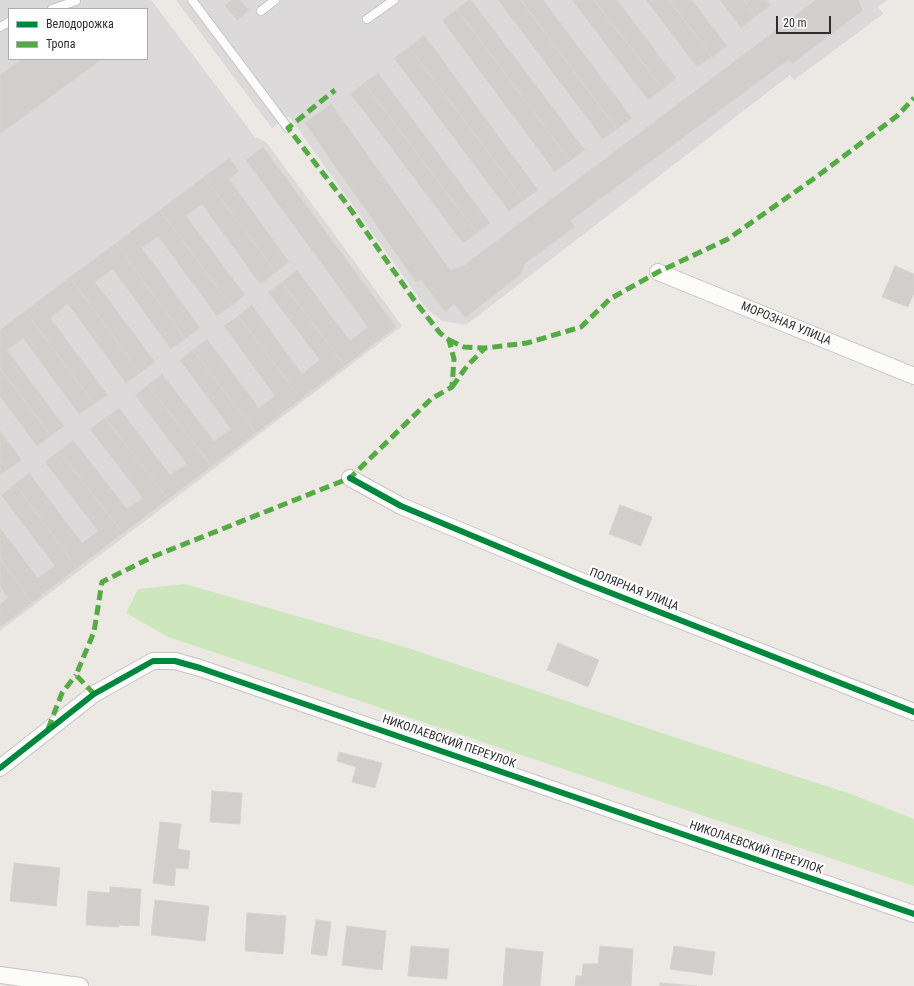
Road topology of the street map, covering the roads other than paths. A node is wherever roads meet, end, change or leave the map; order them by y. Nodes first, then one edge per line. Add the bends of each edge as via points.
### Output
1 (192, 0) edge
2 (274, 0) edge
3 (394, 0) edge
4 (76, 1) dead end
5 (55, 8) edge
6 (261, 11) dead end
7 (367, 19) dead end
8 (288, 128) dead end
9 (658, 272) dead end
10 (914, 376) edge
11 (350, 478) dead end
12 (914, 712) edge
13 (0, 768) edge
14 (914, 914) edge
15 (0, 975) edge
16 (80, 986) edge

1 - 8 lane
2 - 6 lane
3 - 7 lane
4 - 5 lane
9 - 10 street, МОРОЗНАЯ УЛИЦА
11 - 12 street, ПОЛЯРНАЯ УЛИЦА via 401,506 583,582
13 - 14 street, НИКОЛАЕВСКИЙ ПЕРЕУЛОК via 94,694 153,661 174,661
15 - 16 street

